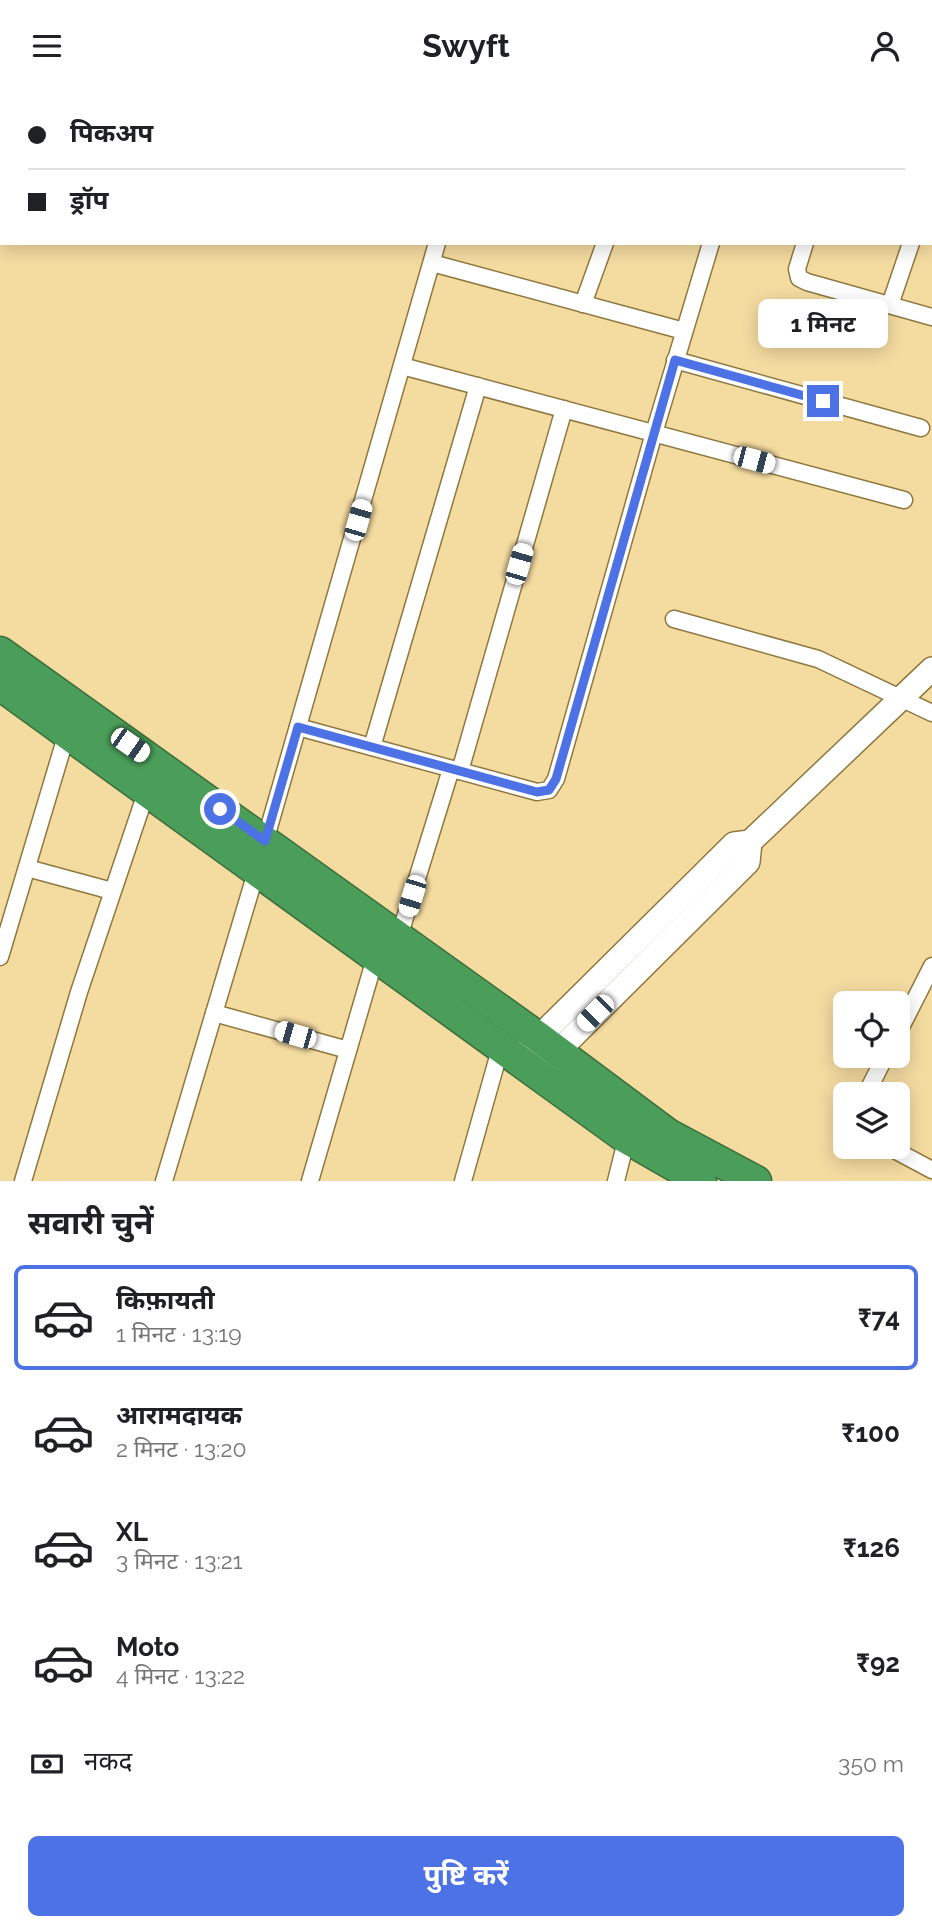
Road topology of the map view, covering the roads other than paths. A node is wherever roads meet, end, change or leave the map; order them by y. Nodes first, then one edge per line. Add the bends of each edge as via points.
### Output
1 (436, 245) edge
2 (604, 245) edge
3 (710, 245) edge
4 (804, 245) edge
5 (910, 245) edge
6 (432, 263) junction
7 (583, 304) junction
8 (890, 305) junction
9 (932, 317) edge
10 (684, 331) junction
11 (675, 360) junction
12 (402, 366) junction
13 (478, 386) junction
14 (564, 409) junction
15 (921, 428) dead end
16 (654, 433) junction
17 (904, 500) dead end
18 (674, 619) dead end
19 (0, 652) edge
20 (932, 669) edge
21 (0, 685) edge
22 (901, 701) junction
23 (932, 713) edge
24 (298, 727) junction
25 (67, 733) junction
26 (372, 747) junction
27 (456, 770) junction
28 (147, 790) junction
29 (261, 855) junction
30 (27, 868) junction
31 (111, 891) junction
32 (6, 915) edge
33 (388, 946) junction
34 (0, 957) edge
35 (932, 966) edge
36 (910, 1009) edge
37 (215, 1013) junction
38 (547, 1044) junction
39 (348, 1050) junction
40 (518, 1060) junction
41 (630, 1124) junction
42 (910, 1158) edge
43 (932, 1170) edge
44 (23, 1181) edge
45 (164, 1181) edge
46 (310, 1181) edge
47 (463, 1181) edge
48 (616, 1181) edge
49 (701, 1181) edge
50 (756, 1181) edge

1 - 6 street
2 - 7 street
3 - 10 street
4 - 8 street via 797,268 799,278
5 - 8 street
6 - 7 street
6 - 12 street
7 - 10 street
8 - 9 street
10 - 11 street
11 - 15 street
11 - 16 street
12 - 13 street
12 - 24 street
13 - 14 street
13 - 26 street
14 - 16 street
14 - 27 street
16 - 17 street
16 - 27 street via 556,779 549,790 537,792
18 - 22 street via 818,659
19 - 29 highway
20 - 22 street
21 - 25 highway
22 - 23 street
22 - 38 street via 751,842 734,844
24 - 26 street
24 - 29 street
25 - 28 highway
25 - 30 street
26 - 27 street
27 - 33 street
28 - 29 highway
28 - 31 street
29 - 33 highway
29 - 37 street
30 - 31 street
30 - 32 street
31 - 44 street
32 - 34 street
33 - 38 highway
33 - 39 street
33 - 40 highway
35 - 36 street
37 - 39 street
37 - 45 street
38 - 40 street
38 - 41 highway
39 - 46 street
40 - 41 highway
40 - 47 street
41 - 48 street
41 - 49 highway
41 - 50 highway via 668,1134
42 - 43 street

